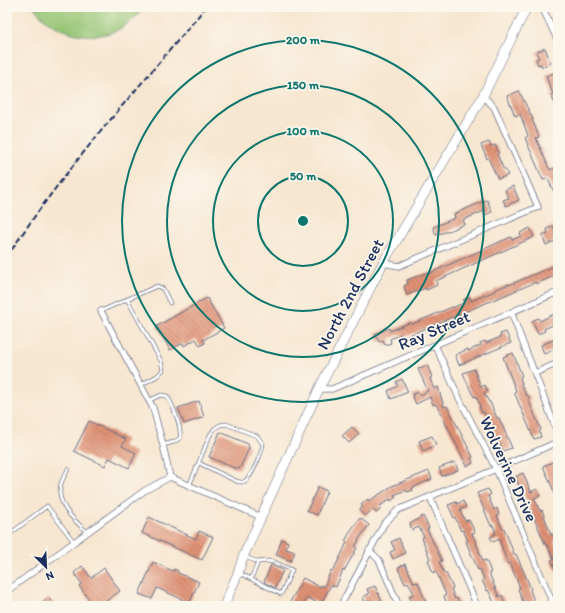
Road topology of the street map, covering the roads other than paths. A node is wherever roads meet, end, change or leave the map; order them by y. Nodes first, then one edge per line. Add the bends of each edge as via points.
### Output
1 (527, 7) edge
2 (542, 7) edge
3 (558, 41) edge
4 (483, 96) junction
5 (383, 263) junction
6 (558, 292) edge
7 (127, 299) junction
8 (170, 303) dead end
9 (101, 311) joint
10 (511, 312) junction
11 (435, 345) junction
12 (558, 363) edge
13 (535, 373) junction
14 (141, 385) junction
15 (319, 389) junction
16 (150, 400) junction
17 (558, 434) edge
18 (558, 440) edge
19 (163, 445) junction
20 (199, 464) junction
21 (68, 469) dead end
22 (496, 470) junction
23 (170, 477) junction
24 (189, 486) junction
25 (430, 497) junction
26 (260, 517) junction
27 (87, 532) junction
28 (7, 536) edge
29 (74, 542) junction
30 (369, 550) junction
31 (243, 557) junction
32 (258, 562) junction
33 (238, 573) junction
34 (250, 579) junction
35 (7, 591) edge
36 (342, 603) dead end
37 (224, 606) edge
38 (399, 606) edge
39 (477, 606) edge
40 (554, 606) edge

1 - 4 main road, North 2nd Street
2 - 3 street
4 - 5 main road, North 2nd Street
4 - 5 street via 494,107 538,207 399,266
5 - 15 main road, North 2nd Street
6 - 10 street, Ray Street
7 - 8 lane via 157,286 163,289
7 - 9 lane
7 - 14 lane via 161,360 163,370
9 - 14 street
10 - 11 street, Ray Street
10 - 13 street
11 - 15 street, Ray Street via 332,389
11 - 22 street, Wolverine Drive
12 - 13 street
13 - 17 street
14 - 16 street
15 - 26 main road, North 2nd Street
16 - 19 street
16 - 19 lane via 161,395 167,396 178,423 180,438
18 - 22 street
19 - 23 street
20 - 20 lane via 236,482 242,482 249,477 263,444 257,436 226,424 220,425 210,436
20 - 24 lane
21 - 27 lane via 61,483 62,502 71,516
22 - 25 street
22 - 40 street, Wolverine Drive
23 - 24 street
23 - 27 street via 144,491
24 - 26 street
25 - 30 street via 398,510 384,524
25 - 39 street
26 - 31 main road, North 2nd Street
27 - 29 street
28 - 29 lane via 48,506
29 - 35 street
30 - 36 street
30 - 38 street via 379,560
31 - 32 lane
31 - 33 main road, North 2nd Street
32 - 34 lane
32 - 34 lane via 274,562 292,570 281,594
33 - 34 lane
33 - 37 main road, North 2nd Street

